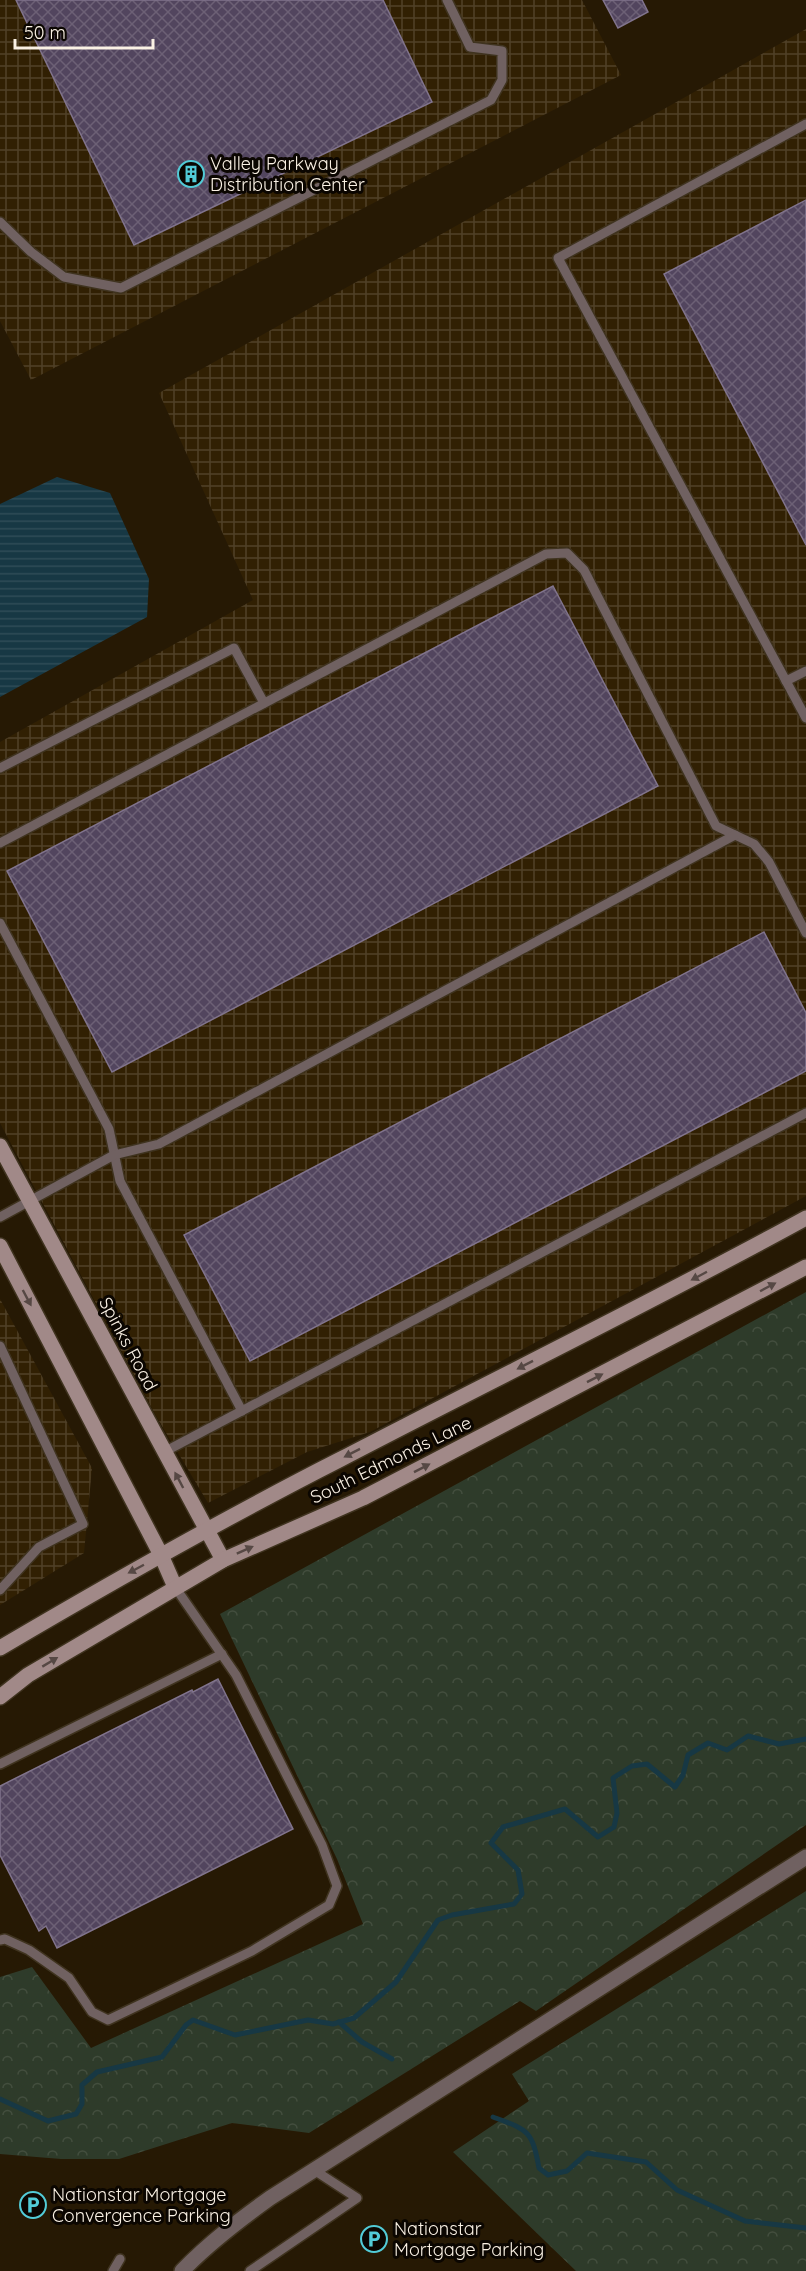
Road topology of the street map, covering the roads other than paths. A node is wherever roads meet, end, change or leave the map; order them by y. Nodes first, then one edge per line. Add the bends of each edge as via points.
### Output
1 (447, 0) edge
2 (806, 124) edge
3 (0, 222) edge
4 (806, 671) edge
5 (786, 681) junction
6 (264, 703) junction
7 (806, 718) edge
8 (0, 768) edge
9 (735, 835) junction
10 (0, 843) edge
11 (0, 923) edge
12 (806, 933) edge
13 (806, 1113) edge
14 (0, 1146) edge
15 (114, 1155) junction
16 (29, 1201) junction
17 (0, 1217) edge
18 (806, 1218) edge
19 (0, 1246) edge
20 (806, 1267) edge
21 (0, 1346) edge
22 (242, 1411) junction
23 (164, 1452) junction
24 (206, 1531) junction
25 (161, 1556) junction
26 (223, 1560) junction
27 (175, 1587) junction
28 (0, 1590) edge
29 (0, 1648) edge
30 (222, 1654) junction
31 (0, 1697) edge
32 (0, 1764) edge
33 (806, 1857) edge
34 (2, 1936) edge
35 (314, 2170) junction
36 (120, 2259) dead end
37 (185, 2270) edge
38 (113, 2271) edge
39 (250, 2271) edge

1 - 3 lane via 470,47 502,51 502,80 491,100 121,288 64,277
2 - 5 lane via 558,258
4 - 5 lane
5 - 7 lane
6 - 8 lane via 234,648
6 - 9 lane via 546,554 567,553 584,570 716,826
6 - 10 lane
9 - 12 lane via 754,844 769,862
9 - 15 lane via 159,1144
11 - 15 lane via 109,1129
13 - 22 lane
14 - 16 main road, Spinks Road
15 - 16 lane
15 - 22 lane via 120,1181
16 - 17 lane
16 - 23 main road, Spinks Road
18 -> 24 main road, South Edmonds Lane
19 -> 25 main road
26 -> 20 main road, South Edmonds Lane via 363,1498
21 - 28 lane via 83,1524 39,1547
22 - 23 lane
24 -> 23 main road, Spinks Road
24 - 25 main road, South Edmonds Lane
24 - 26 main road, Spinks Road
25 - 27 main road
25 -> 29 main road, South Edmonds Lane
26 - 27 main road, South Edmonds Lane
27 - 30 lane
31 -> 27 main road, South Edmonds Lane via 28,1675
30 - 32 lane
30 - 34 lane via 322,1845 337,1886 329,1905 252,1951 108,2020 92,2012 69,1977
33 - 35 street
35 - 37 street via 230,2227
35 - 39 lane via 357,2198
36 - 38 lane

